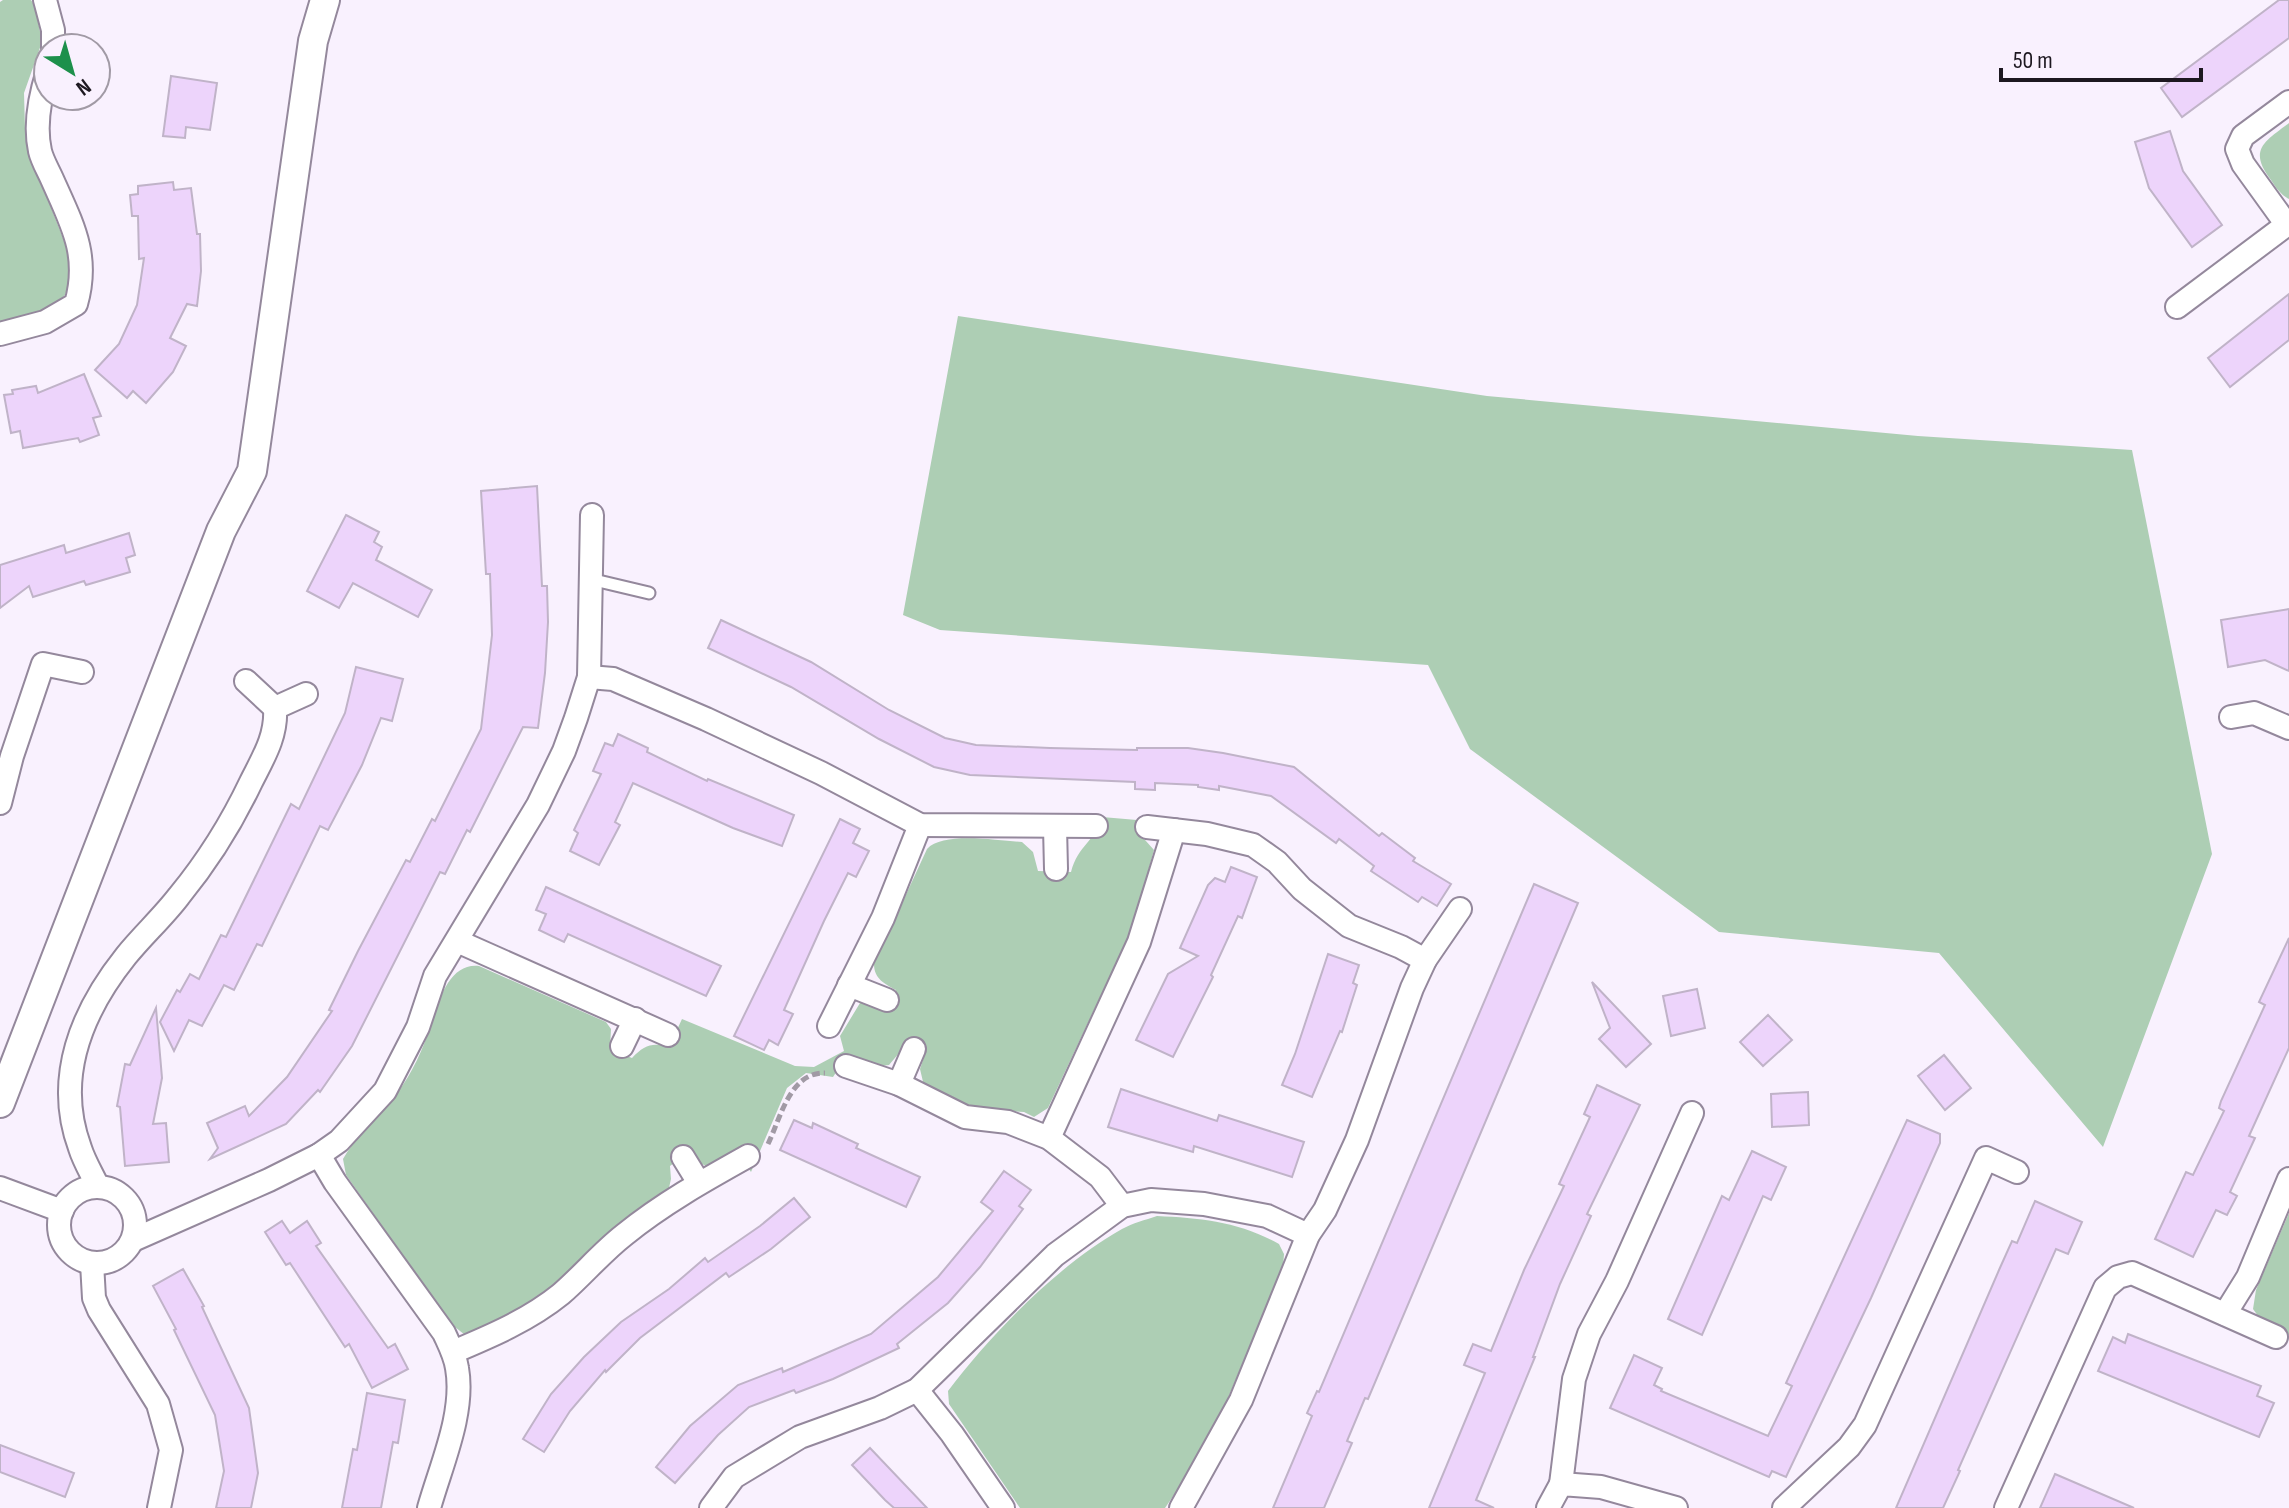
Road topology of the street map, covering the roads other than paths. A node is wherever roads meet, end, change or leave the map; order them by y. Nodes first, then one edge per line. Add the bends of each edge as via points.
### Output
1 (45, 0) edge
2 (325, 0) edge
3 (53, 32) edge
4 (2289, 102) edge
5 (39, 112) edge
6 (2288, 224) edge
7 (2177, 307) dead end
8 (0, 334) edge
9 (592, 515) dead end
10 (590, 579) junction
11 (649, 593) dead end
12 (82, 672) dead end
13 (589, 677) junction
14 (246, 681) dead end
15 (306, 694) dead end
16 (275, 708) junction
17 (2231, 717) dead end
18 (2289, 728) edge
19 (0, 803) edge
20 (920, 825) junction
21 (1096, 826) dead end
22 (1055, 827) junction
23 (1147, 827) dead end
24 (1174, 830) junction
25 (1056, 869) dead end
26 (1460, 909) dead end
27 (457, 941) junction
28 (1425, 960) junction
29 (849, 985) junction
30 (887, 1000) dead end
31 (635, 1019) junction
32 (829, 1026) dead end
33 (668, 1035) dead end
34 (622, 1046) dead end
35 (914, 1049) dead end
36 (846, 1066) road end
37 (899, 1084) junction
38 (0, 1103) edge
39 (1692, 1113) dead end
40 (1049, 1138) junction
41 (319, 1155) junction
42 (748, 1156) road end
43 (683, 1157) dead end
44 (2017, 1172) dead end
45 (2289, 1179) edge
46 (699, 1183) junction
47 (98, 1187) junction
48 (0, 1188) edge
49 (1122, 1206) junction
50 (62, 1211) junction
51 (1308, 1235) junction
52 (133, 1240) junction
53 (92, 1263) junction
54 (2225, 1314) junction
55 (2276, 1337) dead end
56 (453, 1352) junction
57 (917, 1390) junction
58 (1561, 1484) junction
59 (159, 1508) edge
60 (429, 1508) edge
61 (711, 1508) edge
62 (1003, 1508) edge
63 (1181, 1508) edge
64 (1548, 1508) edge
65 (1676, 1508) edge
66 (1784, 1508) edge
67 (2006, 1508) edge

1 - 3 street
2 - 38 street via 313,41 252,471 221,531
4 - 6 street via 2243,136 2237,149
5 - 8 street via 40,152 80,245 82,281 76,304 45,322
6 - 7 street
9 - 10 street
10 - 11 lane
10 - 13 street
12 - 19 street via 43,664
13 - 20 street via 613,679 706,719
13 - 27 street via 564,751 538,805
14 - 16 street
15 - 16 street
16 - 47 street via 272,737 236,813 181,895 103,986 78,1036 69,1105 80,1150
17 - 18 street via 2254,713
20 - 22 street
20 - 29 street
21 - 22 street
22 - 25 street
23 - 24 street
24 - 28 street via 1253,845 1349,926
24 - 40 street via 1139,942
26 - 28 street
27 - 31 street
27 - 41 street via 435,976 418,1027 385,1091
28 - 51 street via 1357,1140
29 - 30 street
29 - 32 street
31 - 33 street
31 - 34 street
35 - 37 street
36 - 37 street
37 - 40 street via 965,1117 1008,1122
39 - 58 street via 1589,1334 1574,1379
40 - 49 street via 1100,1177
41 - 52 street
41 - 56 street
42 - 46 street
43 - 46 street
44 - 66 street via 1986,1158 1865,1425
45 - 54 street via 2248,1277
46 - 56 street via 624,1234 549,1302 501,1332
47 - 50 street via 76,1193
47 - 52 street via 130,1204 135,1215
48 - 50 street
49 - 51 street via 1151,1200 1204,1204 1267,1216
49 - 57 street via 1055,1255
50 - 53 street via 64,1244
51 - 63 street via 1241,1400
52 - 53 street via 116,1258
53 - 59 street via 99,1310 158,1404 171,1450
54 - 55 street
54 - 67 street via 2132,1273 2105,1288
56 - 60 street via 458,1369 454,1420
57 - 61 street via 800,1437 734,1477
57 - 62 street
58 - 64 street
58 - 65 street via 1601,1487

